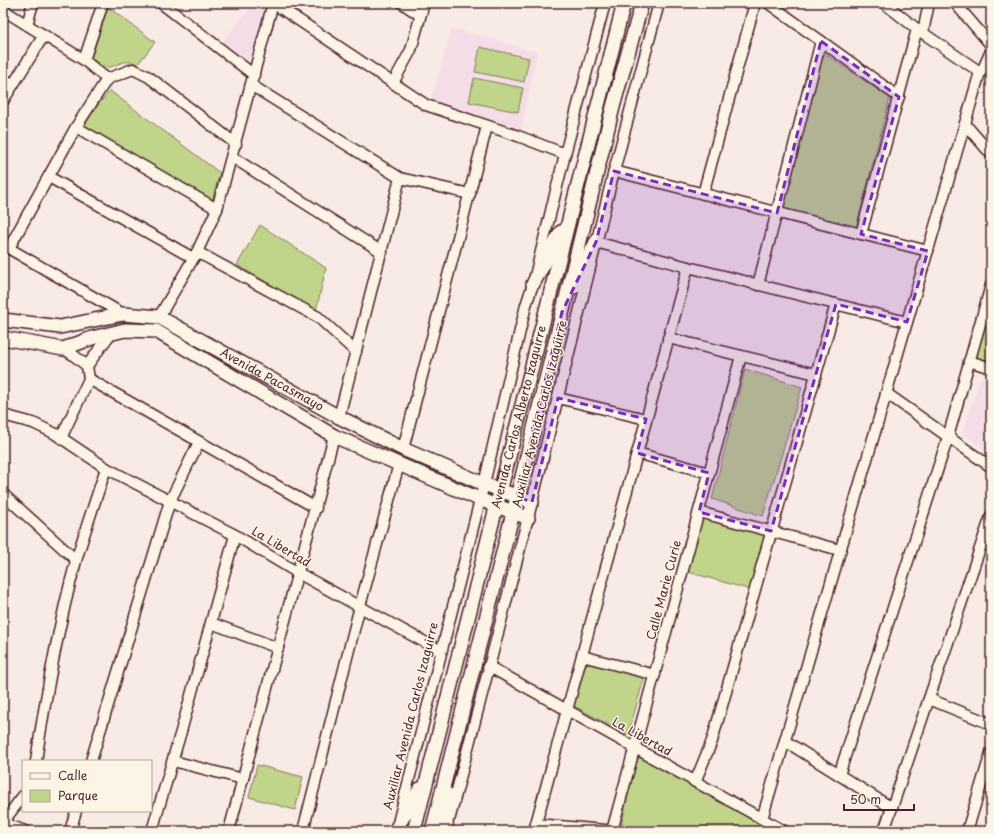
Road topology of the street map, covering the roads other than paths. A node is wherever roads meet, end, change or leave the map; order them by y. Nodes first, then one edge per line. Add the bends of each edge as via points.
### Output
1 (33, 3) edge
2 (103, 3) edge
3 (161, 3) edge
4 (402, 3) edge
5 (424, 3) edge
6 (606, 3) edge
7 (624, 3) edge
8 (642, 3) edge
9 (659, 3) edge
10 (755, 3) edge
11 (768, 3) edge
12 (884, 3) edge
13 (929, 3) edge
14 (955, 3) edge
15 (3, 10) edge
16 (420, 15) junction
17 (27, 25) junction
18 (920, 30) junction
19 (44, 35) junction
20 (821, 41) junction
21 (991, 45) edge
22 (991, 51) edge
23 (84, 60) junction
24 (980, 72) junction
25 (254, 75) junction
26 (3, 78) edge
27 (107, 79) junction
28 (393, 83) junction
29 (14, 85) junction
30 (251, 85) junction
31 (899, 97) junction
32 (3, 101) edge
33 (600, 103) junction
34 (613, 107) junction
35 (965, 124) junction
36 (487, 126) junction
37 (76, 127) junction
38 (236, 144) junction
39 (565, 154) junction
40 (991, 154) edge
41 (232, 157) junction
42 (614, 171) junction
43 (49, 177) junction
44 (400, 178) junction
45 (470, 194) junction
46 (703, 194) junction
47 (217, 209) junction
48 (777, 213) junction
49 (570, 214) junction
50 (861, 234) junction
51 (596, 242) junction
52 (6, 247) edge
53 (928, 251) junction
54 (382, 252) junction
55 (195, 255) junction
56 (688, 267) junction
57 (533, 284) junction
58 (758, 285) junction
59 (991, 285) edge
60 (836, 304) junction
61 (562, 312) junction
62 (123, 314) junction
63 (159, 317) junction
64 (3, 320) edge
65 (907, 322) junction
66 (111, 333) junction
67 (3, 338) edge
68 (668, 338) junction
69 (205, 343) junction
70 (62, 349) junction
71 (356, 352) junction
72 (199, 355) junction
73 (741, 356) junction
74 (970, 361) junction
75 (87, 366) junction
76 (991, 368) edge
77 (816, 374) junction
78 (89, 379) junction
79 (886, 393) junction
80 (558, 398) junction
81 (3, 415) edge
82 (339, 417) junction
83 (646, 419) junction
84 (334, 436) junction
85 (948, 437) junction
86 (61, 438) junction
87 (199, 442) junction
88 (403, 448) junction
89 (637, 453) junction
90 (399, 464) junction
91 (991, 467) edge
92 (106, 468) junction
93 (709, 473) junction
94 (484, 484) junction
95 (501, 492) junction
96 (3, 494) edge
97 (518, 497) junction
98 (480, 499) junction
99 (170, 501) junction
100 (532, 502) junction
101 (496, 506) junction
102 (316, 508) junction
103 (513, 512) junction
104 (699, 512) junction
105 (991, 516) edge
106 (528, 518) junction
107 (771, 531) junction
108 (235, 535) junction
109 (840, 550) junction
110 (76, 560) junction
111 (298, 573) junction
112 (360, 606) junction
113 (211, 623) junction
114 (278, 648) junction
115 (441, 651) junction
116 (582, 656) junction
117 (488, 666) junction
118 (655, 676) junction
119 (929, 699) junction
120 (567, 710) junction
121 (991, 724) edge
122 (784, 741) junction
123 (634, 748) junction
124 (991, 753) edge
125 (36, 760) edge
126 (91, 760) edge
127 (173, 761) junction
128 (447, 773) junction
129 (839, 775) junction
130 (428, 777) junction
131 (243, 779) junction
132 (695, 782) junction
133 (22, 797) edge
134 (892, 808) junction
135 (76, 812) edge
136 (762, 819) junction
137 (3, 823) edge
138 (535, 828) edge
139 (396, 830) edge
140 (446, 830) edge
141 (25, 831) edge
142 (70, 831) edge
143 (152, 831) edge
144 (229, 831) edge
145 (303, 831) edge
146 (414, 831) edge
147 (432, 831) edge
148 (612, 831) edge
149 (616, 831) edge
150 (784, 831) edge
151 (884, 831) edge
152 (967, 831) edge

1 - 17 street
2 - 23 street
3 - 25 street
4 - 16 street
5 - 16 street
6 - 39 street, Auxiliar Avenida Carlos Izaguirre
7 - 33 main road, Avenida Carlos Alberto Izaguirre
8 - 34 main road, Avenida Carlos Alberto Izaguirre
9 - 42 street, Auxiliar Avenida Carlos Izaguirre
10 - 46 street
11 - 20 street
12 - 18 street
13 - 18 street
14 - 21 street
15 - 17 street
16 - 28 street via 411,50
17 - 19 street
18 - 24 street
18 - 31 street
19 - 23 street
19 - 29 street
20 - 31 street
20 - 48 street
22 - 24 street
23 - 27 street
24 - 35 street
25 - 28 street via 273,3
25 - 30 street
26 - 29 street
27 - 37 street
27 - 38 street via 136,69
28 - 36 street via 426,105
29 - 32 street
30 - 38 street
30 - 44 street
31 - 50 street
33 - 34 main road
33 - 49 main road, Avenida Carlos Alberto Izaguirre
34 - 61 main road, Avenida Carlos Alberto Izaguirre
35 - 40 street
35 - 53 street
36 - 39 street
36 - 45 street
37 - 43 street
37 - 47 street
38 - 41 street
39 - 57 street, Auxiliar Avenida Carlos Izaguirre
41 - 47 street
41 - 54 street
42 - 46 street
42 - 51 street, Auxiliar Avenida Carlos Izaguirre
43 - 52 street
43 - 55 street
44 - 45 street
44 - 54 street
45 - 88 street
46 - 48 street
47 - 55 street
48 - 50 street
48 - 58 street
49 - 57 main road
49 - 95 main road, Avenida Carlos Alberto Izaguirre
50 - 53 street
51 - 56 street
51 - 61 main road
51 - 80 street, Auxiliar Avenida Carlos Izaguirre
52 - 62 street
53 - 65 street
54 - 71 street
55 - 63 street
55 - 71 street via 318,317
56 - 58 street
56 - 68 street
57 - 94 street, Auxiliar Avenida Carlos Izaguirre
58 - 60 street
59 - 74 street
60 - 65 street
60 - 77 street
61 - 97 main road, Avenida Carlos Alberto Izaguirre
62 - 63 main road, Avenida Pacasmayo
62 - 64 main road, Avenida Pacasmayo via 60,327
63 - 69 main road, Avenida Pacasmayo
65 - 79 street
66 - 70 main road, Avenida Pacasmayo
66 - 72 main road, Avenida Pacasmayo via 124,330 156,331
66 - 75 street
67 - 70 main road
68 - 73 street
68 - 83 street
69 - 72 main road
69 - 82 main road, Avenida Pacasmayo
70 - 75 street
71 - 82 street
72 - 84 main road, Avenida Pacasmayo
73 - 77 street
73 - 93 street, Calle Marie Curie
74 - 76 street
74 - 85 street
75 - 78 street
77 - 107 street
78 - 86 street
78 - 87 street
79 - 85 street
79 - 109 street
80 - 83 street
80 - 100 street, Auxiliar Avenida Carlos Izaguirre
81 - 86 street, La Libertad via 33,424
82 - 88 main road, Avenida Pacasmayo
83 - 89 street
84 - 90 main road, Avenida Pacasmayo
84 - 102 street
85 - 91 street
85 - 129 street
86 - 92 street, La Libertad
87 - 99 street
87 - 102 street
88 - 94 main road, Avenida Pacasmayo
89 - 93 street
89 - 116 street
90 - 98 main road, Avenida Pacasmayo
90 - 112 street
92 - 99 street, La Libertad
92 - 110 street
93 - 104 street, Calle Marie Curie
94 - 95 main road, Avenida Pacasmayo
94 - 98 street, Auxiliar Avenida Carlos Izaguirre
95 - 97 main road, Avenida Pacasmayo
95 - 101 main road, Avenida Carlos Alberto Izaguirre
96 - 110 street
97 - 100 main road, Avenida Pacasmayo
97 - 103 main road, Avenida Carlos Alberto Izaguirre
98 - 101 main road, Avenida Pacasmayo
98 - 115 street, Auxiliar Avenida Carlos Izaguirre
99 - 108 street, La Libertad
99 - 126 street
100 - 106 street, Auxiliar Avenida Carlos Izaguirre
101 - 103 main road, Avenida Pacasmayo
101 - 130 main road, Avenida Carlos Alberto Izaguirre
102 - 111 street
103 - 106 main road, Avenida Pacasmayo
103 - 128 main road, Avenida Carlos Alberto Izaguirre
104 - 107 street
104 - 118 street, Calle Marie Curie
105 - 119 street
106 - 117 street, Auxiliar Avenida Carlos Izaguirre
107 - 109 street
107 - 132 street via 712,741
108 - 111 street, La Libertad
108 - 113 street
109 - 122 street
110 - 125 street via 46,700
111 - 112 street, La Libertad
111 - 114 street
112 - 115 street, La Libertad
112 - 145 street
113 - 114 street
113 - 127 street
114 - 131 street
115 - 139 street, Auxiliar Avenida Carlos Izaguirre
116 - 118 street
116 - 120 street
117 - 120 street, La Libertad
117 - 140 street, Auxiliar Avenida Carlos Izaguirre
118 - 123 street, Calle Marie Curie
119 - 121 street
119 - 134 street
120 - 123 street, La Libertad
120 - 138 street
122 - 129 street
122 - 136 street
123 - 132 street, La Libertad
123 - 148 street, Calle Marie Curie
124 - 152 street
127 - 131 street
127 - 143 street
128 - 140 main road
128 - 147 main road, Avenida Carlos Alberto Izaguirre
129 - 134 street
130 - 139 main road
130 - 146 main road, Avenida Carlos Alberto Izaguirre
131 - 144 street
132 - 136 street, La Libertad
133 - 137 street
134 - 151 street
135 - 142 street
136 - 150 street, La Libertad
137 - 141 street
138 - 148 street
148 - 149 street

